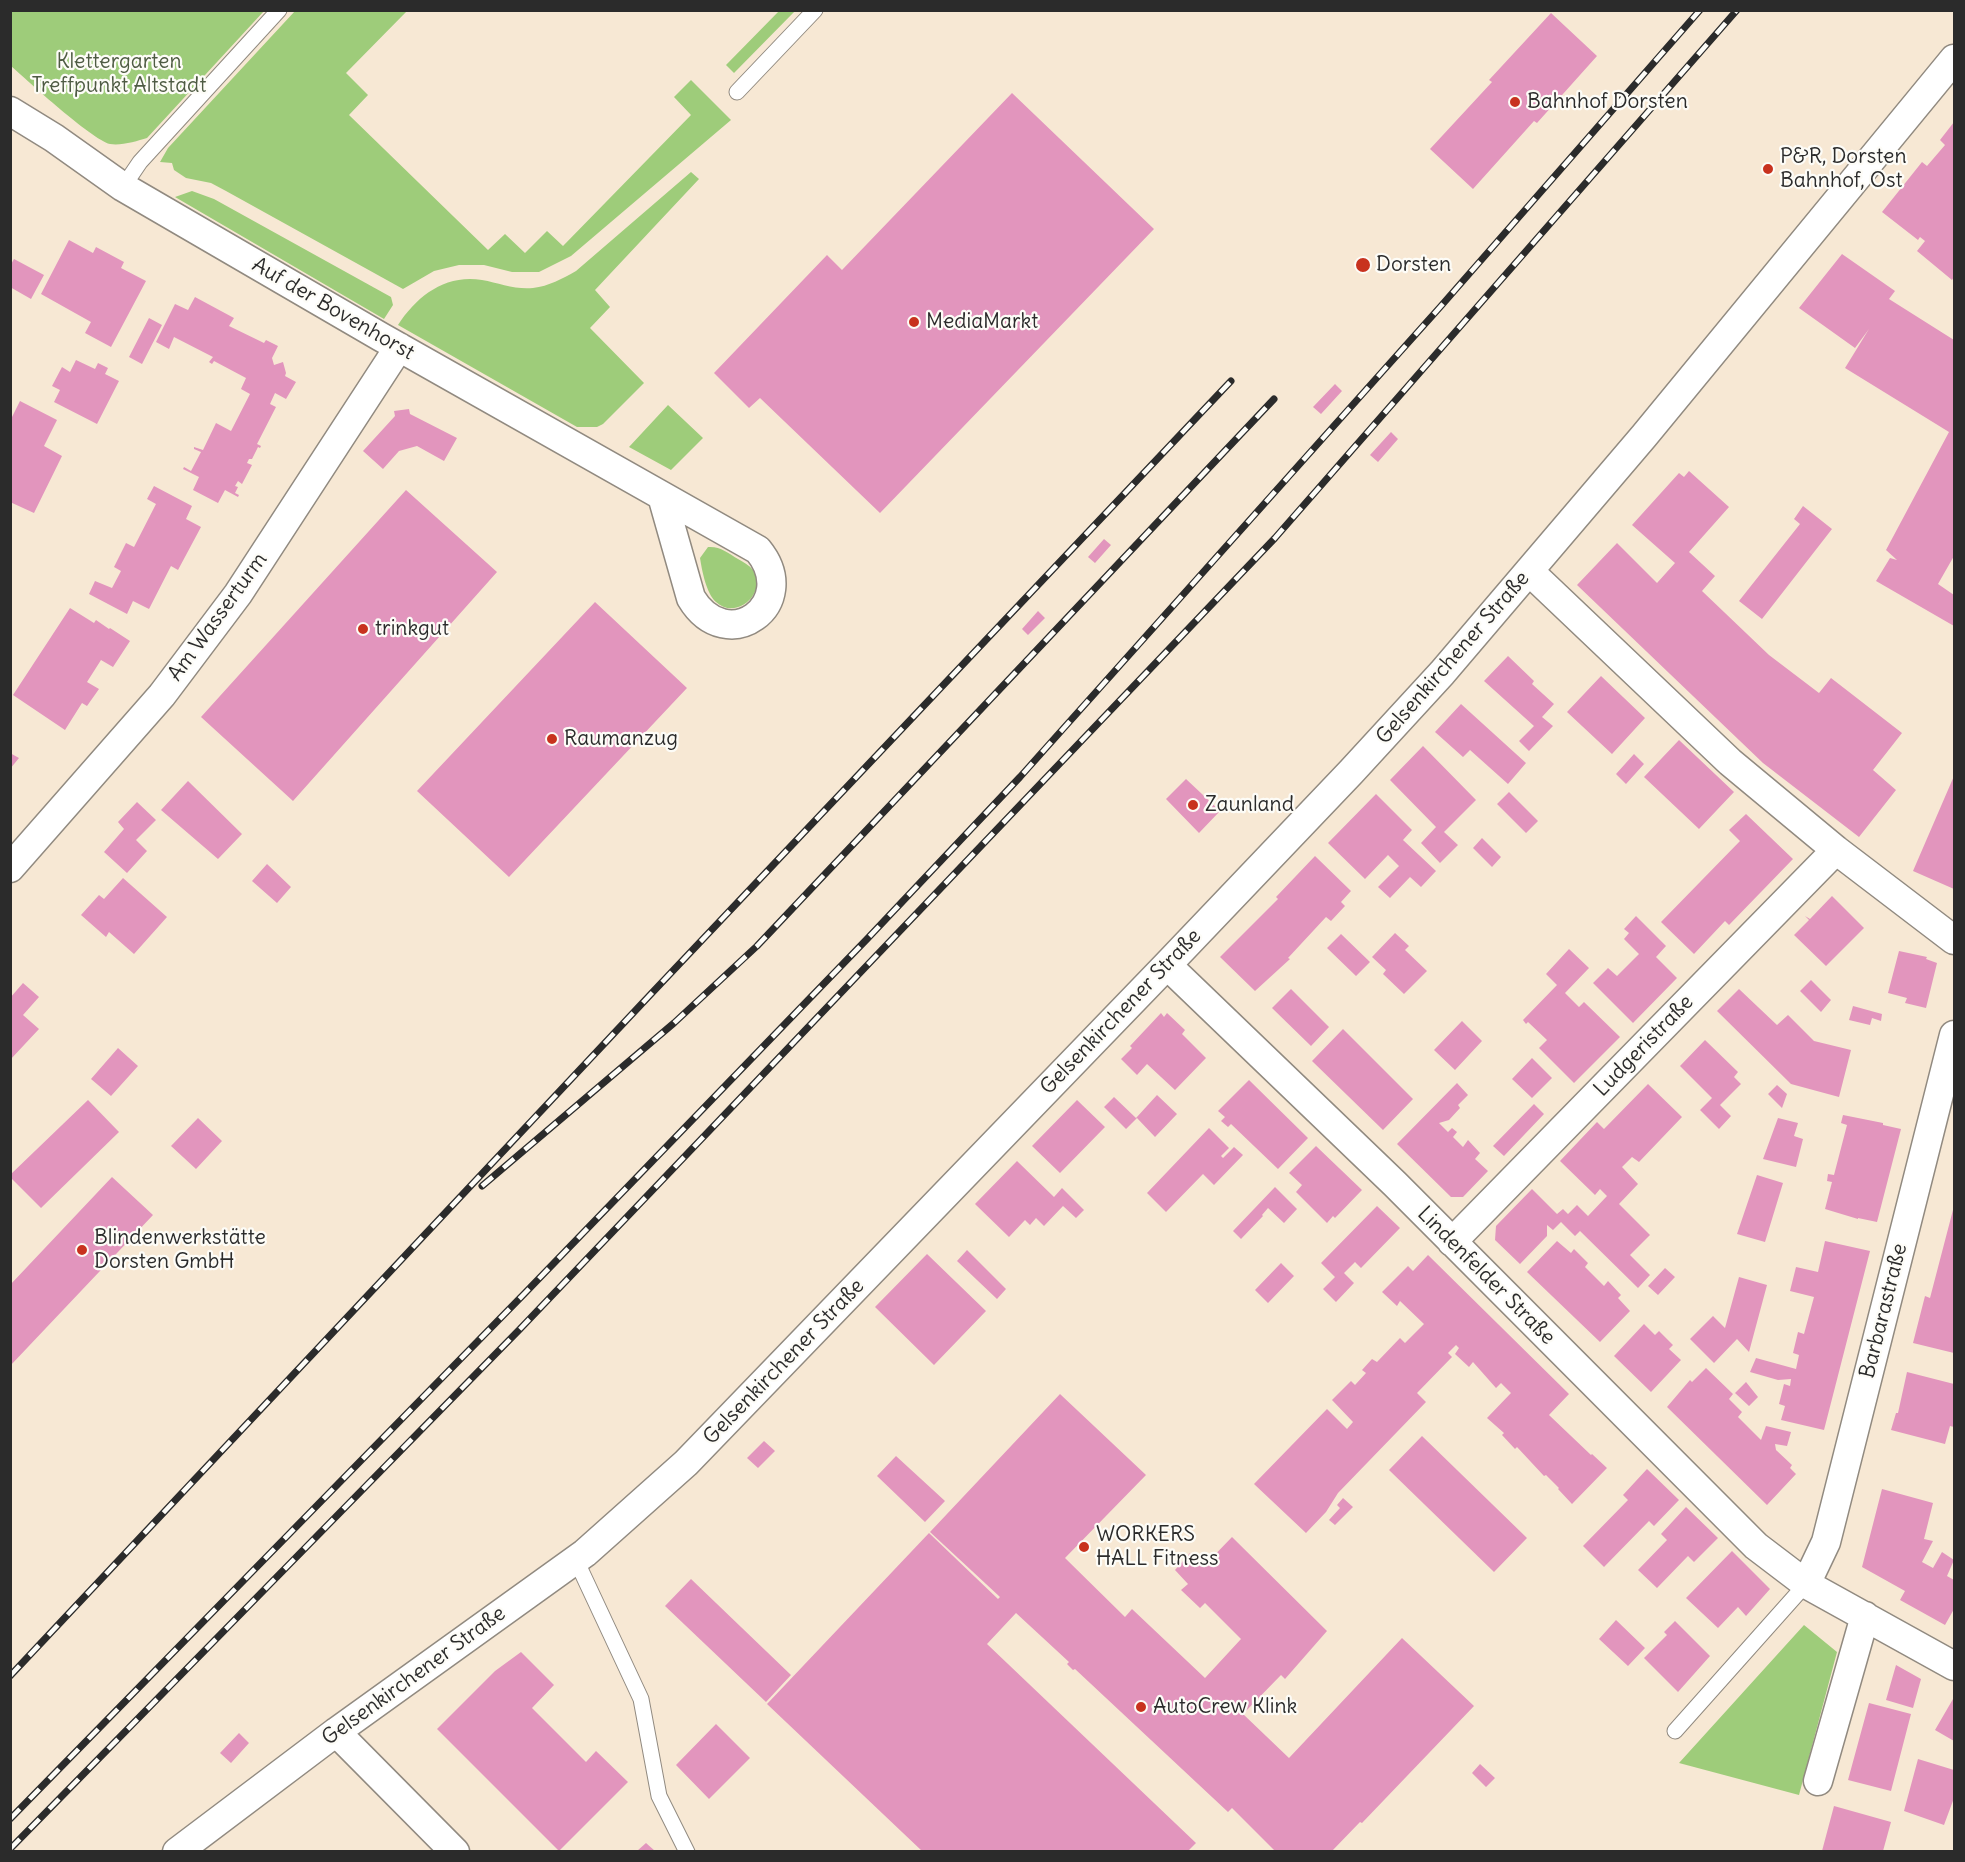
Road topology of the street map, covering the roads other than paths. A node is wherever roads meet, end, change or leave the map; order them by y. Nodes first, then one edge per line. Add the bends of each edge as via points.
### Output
1 (279, 10) edge
2 (816, 10) edge
3 (1954, 59) edge
4 (738, 92) dead end
5 (10, 111) edge
6 (123, 187) junction
7 (399, 347) junction
8 (662, 496) junction
9 (1529, 571) junction
10 (1836, 850) junction
11 (10, 868) edge
12 (1954, 940) edge
13 (1167, 965) junction
14 (1954, 1035) edge
15 (1452, 1242) junction
16 (576, 1560) junction
17 (1806, 1584) junction
18 (1864, 1616) junction
19 (1954, 1666) edge
20 (336, 1731) junction
21 (1675, 1731) dead end
22 (1818, 1781) dead end
23 (177, 1851) edge
24 (455, 1851) edge
25 (687, 1851) edge

1 - 6 lane via 140,162
2 - 4 lane
3 - 9 street, Gelsenkirchener Straße
5 - 6 street, Auf der Bovenhorst
6 - 7 street, Auf der Bovenhorst
7 - 8 street, Auf der Bovenhorst
7 - 11 street, Am Wasserturm via 238,594 162,695
8 - 8 street, Auf der Bovenhorst via 691,598 698,610 723,625 751,620 769,599 772,573 766,560 758,550
9 - 10 street via 1730,762
9 - 13 street, Gelsenkirchener Straße via 1359,764
10 - 12 street
10 - 15 street, Ludgeristraße
13 - 15 street, Lindenfelder Straße
13 - 16 street, Gelsenkirchener Straße via 686,1463
14 - 17 street, Barbarastraße via 1826,1542
15 - 17 street, Lindenfelder Straße via 1756,1546
16 - 20 street, Gelsenkirchener Straße
16 - 25 lane via 641,1699 659,1796
17 - 18 street, Lindenfelder Straße
17 - 21 lane
18 - 19 street, Lindenfelder Straße
18 - 22 street
20 - 23 street, Gelsenkirchener Straße
20 - 24 street

